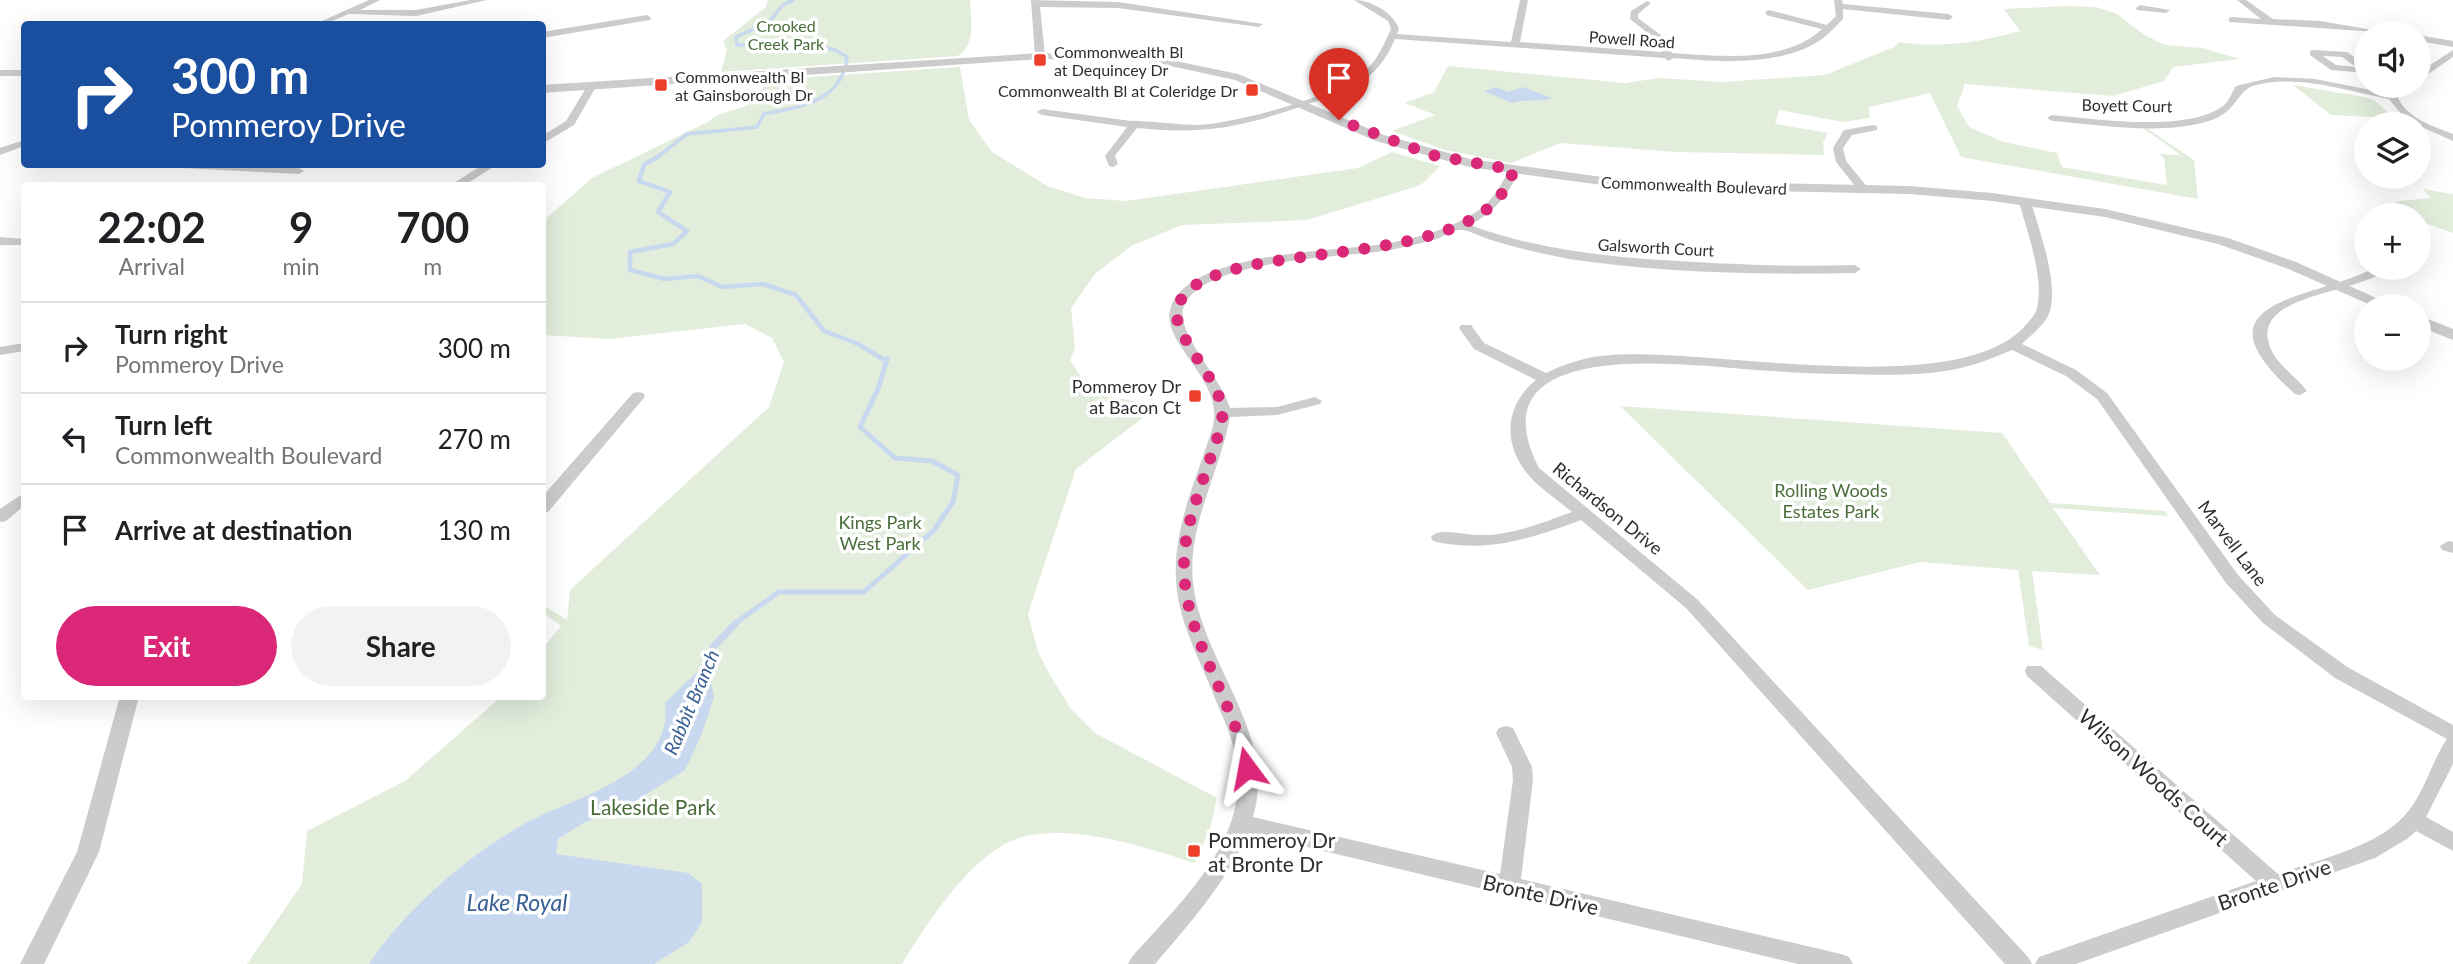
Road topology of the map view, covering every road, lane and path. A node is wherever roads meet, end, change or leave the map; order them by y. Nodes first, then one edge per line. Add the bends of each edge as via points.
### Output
1 (376, 0) edge
2 (483, 0) edge
3 (1358, 0) edge
4 (1524, 0) edge
5 (2241, 0) edge
6 (1035, 2) edge
7 (1647, 3) dead end
8 (1840, 3) edge
9 (2141, 4) edge
10 (2166, 10) dead end
11 (349, 12) junction
12 (1769, 13) dead end
13 (1949, 17) dead end
14 (647, 18) dead end
15 (2232, 20) dead end
16 (326, 21) edge
17 (2270, 22) junction
18 (1259, 24) dead end
19 (1828, 28) junction
20 (2354, 30) edge
21 (546, 34) edge
22 (1392, 36) junction
23 (2431, 40) edge
24 (2453, 44) edge
25 (1515, 46) junction
26 (2453, 53) edge
27 (1040, 56) junction
28 (1669, 58) junction
29 (2366, 69) edge
30 (2431, 69) edge
31 (0, 73) edge
32 (21, 73) edge
33 (592, 85) junction
34 (546, 89) edge
35 (2354, 90) edge
36 (2394, 98) edge
37 (1301, 103) junction
38 (1042, 112) dead end
39 (2052, 118) dead end
40 (1136, 122) junction
41 (1873, 128) dead end
42 (546, 138) edge
43 (2453, 138) edge
44 (21, 144) edge
45 (3, 149) edge
46 (21, 150) edge
47 (1113, 164) dead end
48 (240, 168) edge
49 (486, 168) edge
50 (1514, 170) junction
51 (299, 171) dead end
52 (461, 182) edge
53 (1863, 189) junction
54 (2025, 202) junction
55 (1460, 225) junction
56 (0, 241) edge
57 (21, 242) edge
58 (1855, 269) dead end
59 (2354, 280) edge
60 (2339, 286) junction
61 (2358, 294) edge
62 (2431, 326) edge
63 (1466, 328) dead end
64 (2453, 335) edge
65 (2012, 345) junction
66 (21, 348) edge
67 (0, 351) edge
68 (1544, 378) junction
69 (2300, 391) dead end
70 (638, 396) dead end
71 (1315, 401) dead end
72 (1223, 412) junction
73 (21, 500) edge
74 (546, 503) edge
75 (1583, 513) junction
76 (0, 517) edge
77 (1439, 537) dead end
78 (2034, 671) dead end
79 (129, 700) edge
80 (1506, 733) dead end
81 (2453, 734) edge
82 (2453, 745) edge
83 (2414, 820) junction
84 (1243, 823) junction
85 (2453, 842) edge
86 (2273, 883) junction
87 (1508, 887) junction
88 (32, 964) edge
89 (1140, 964) edge
90 (1841, 964) edge
91 (2020, 964) edge
92 (2047, 964) edge

1 - 11 street
2 - 11 street via 416,13
3 - 22 street via 1392,20
4 - 25 street
5 - 17 street
6 - 18 street via 1118,5
6 - 27 street
7 - 28 street via 1634,13 1634,19 1663,41
8 - 13 street
8 - 19 street, Powell Road via 1840,17
9 - 10 street
11 - 16 street
12 - 19 street
14 - 21 street
15 - 17 street
17 - 20 street
19 - 28 street, Powell Road via 1809,43 1779,52 1721,59
22 - 25 street, Powell Road
22 - 37 street via 1381,61 1368,75 1346,88
23 - 24 street
25 - 28 street, Powell Road
26 - 30 street
27 - 33 street, Commonwealth Boulevard
27 - 37 street, Commonwealth Boulevard via 1109,55 1189,65 1238,77
29 - 29 street via 2334,68 2313,53 2344,54
31 - 32 street
33 - 34 street, Commonwealth Boulevard
33 - 42 street via 570,123
35 - 39 street, Boyett Court via 2267,80 2239,88 2234,102 2217,114 2183,122
36 - 43 street via 2407,115
37 - 40 street via 1223,126 1190,128
37 - 50 street, Commonwealth Boulevard via 1409,148
38 - 40 street
40 - 47 street via 1112,152
41 - 53 street via 1849,132 1838,148 1841,162
44 - 45 street
45 - 46 street
48 - 51 street
49 - 52 street
50 - 53 street, Commonwealth Boulevard via 1653,186
50 - 55 street via 1496,201
53 - 54 street, Commonwealth Boulevard
54 - 60 street, Commonwealth Boulevard via 2183,230 2261,254
54 - 65 street via 2044,309 2035,326
55 - 58 street, Galsworth Court via 1517,247 1575,258
55 - 72 street via 1387,247 1241,266 1189,289 1177,308 1178,327 1214,382
56 - 57 street
59 - 60 street
60 - 61 street, Commonwealth Boulevard
60 - 69 street via 2278,306 2262,320 2260,334 2272,365
62 - 64 street
63 - 68 street via 1479,346
65 - 68 street via 1959,364 1903,371 1635,357 1588,362
65 - 81 street, Marvell Lane via 2071,373 2102,396 2232,579 2269,619 2342,673
66 - 67 street
68 - 75 street, Richardson Drive via 1519,409 1516,439 1532,470
70 - 74 street
71 - 72 street via 1277,411
72 - 84 street via 1188,531 1184,566 1191,616 1242,740 1247,768
73 - 76 street
75 - 77 street via 1490,542
75 - 91 street, Richardson Drive via 1662,576 1734,647
78 - 86 street, Wilson Woods Court
79 - 88 street via 88,852
80 - 87 street via 1523,780
82 - 83 street, Bronte Drive
83 - 85 street
83 - 86 street, Bronte Drive via 2367,852
84 - 87 street, Bronte Drive
84 - 89 street via 1221,869
86 - 92 street, Bronte Drive
87 - 90 street, Bronte Drive

